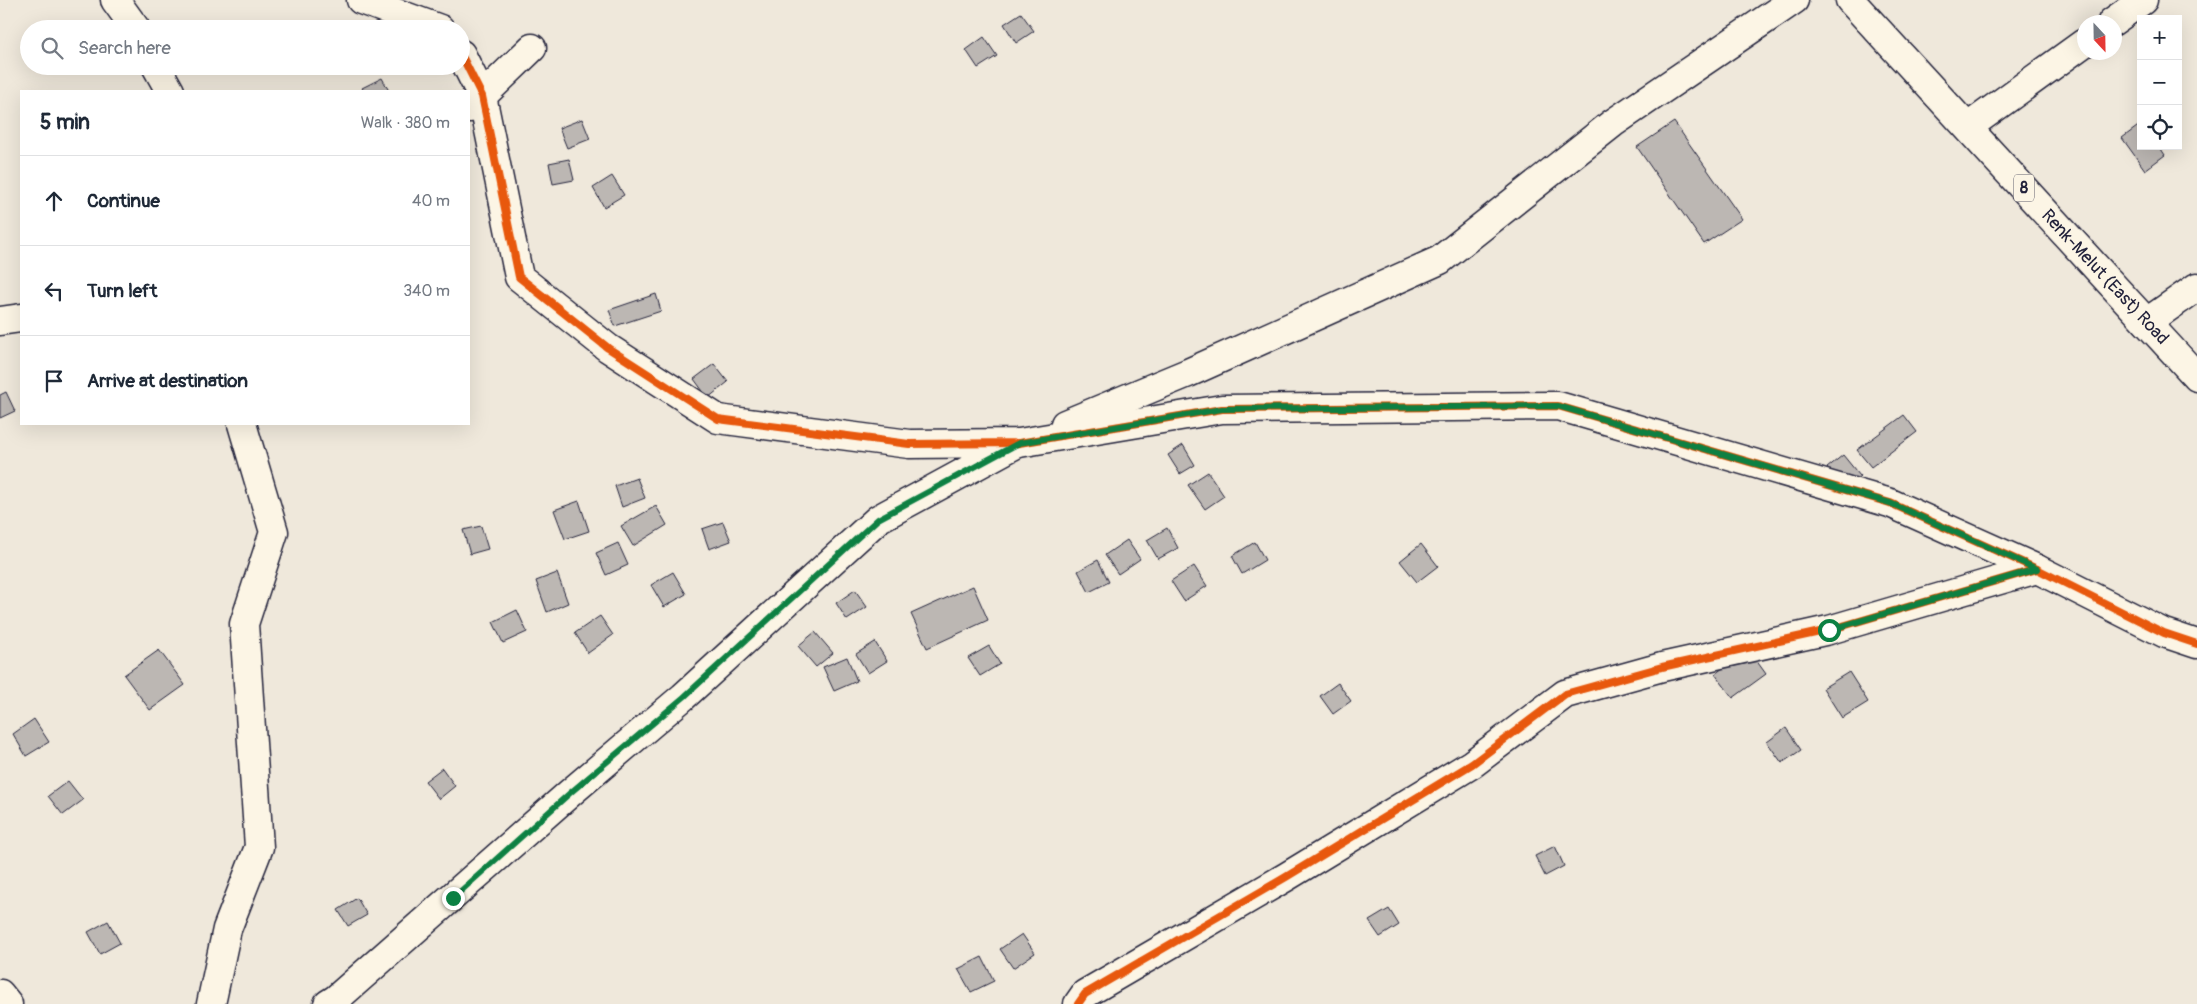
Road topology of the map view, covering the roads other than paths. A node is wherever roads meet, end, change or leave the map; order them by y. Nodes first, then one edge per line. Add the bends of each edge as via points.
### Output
1 (115, 0) edge
2 (361, 0) edge
3 (1794, 0) edge
4 (1850, 0) edge
5 (2144, 0) edge
6 (2122, 15) edge
7 (129, 20) edge
8 (415, 20) edge
9 (532, 48) dead end
10 (2077, 48) edge
11 (161, 75) edge
12 (468, 75) edge
13 (169, 90) edge
14 (476, 102) edge
15 (1968, 127) junction
16 (2197, 287) edge
17 (20, 318) edge
18 (0, 321) edge
19 (2147, 322) junction
20 (2197, 377) edge
21 (242, 425) edge
22 (1019, 443) junction
23 (2037, 569) junction
24 (2197, 644) edge
25 (0, 994) edge
26 (8, 1004) edge
27 (211, 1004) edge
28 (328, 1004) edge
29 (1078, 1004) edge

1 - 7 street
2 - 8 street
3 - 22 street via 1613,123 1440,260 1188,373
4 - 15 street, Renk-Melut (East) Road / 8
5 - 6 street
9 - 14 street
10 - 15 street
11 - 13 street
12 - 14 street
14 - 22 street via 519,277 616,353 718,419 909,444
15 - 19 street, Renk-Melut (East) Road / 8
16 - 19 street
17 - 18 street
19 - 20 street, Renk-Melut (East) Road / 8
21 - 27 street via 274,532 244,624 259,847 227,929
22 - 23 street via 1222,409 1558,406 1890,503
22 - 28 street via 878,519 684,697
23 - 24 street via 2164,633
23 - 29 street via 1829,630 1662,667 1565,694 1472,764 1085,994
25 - 26 street

